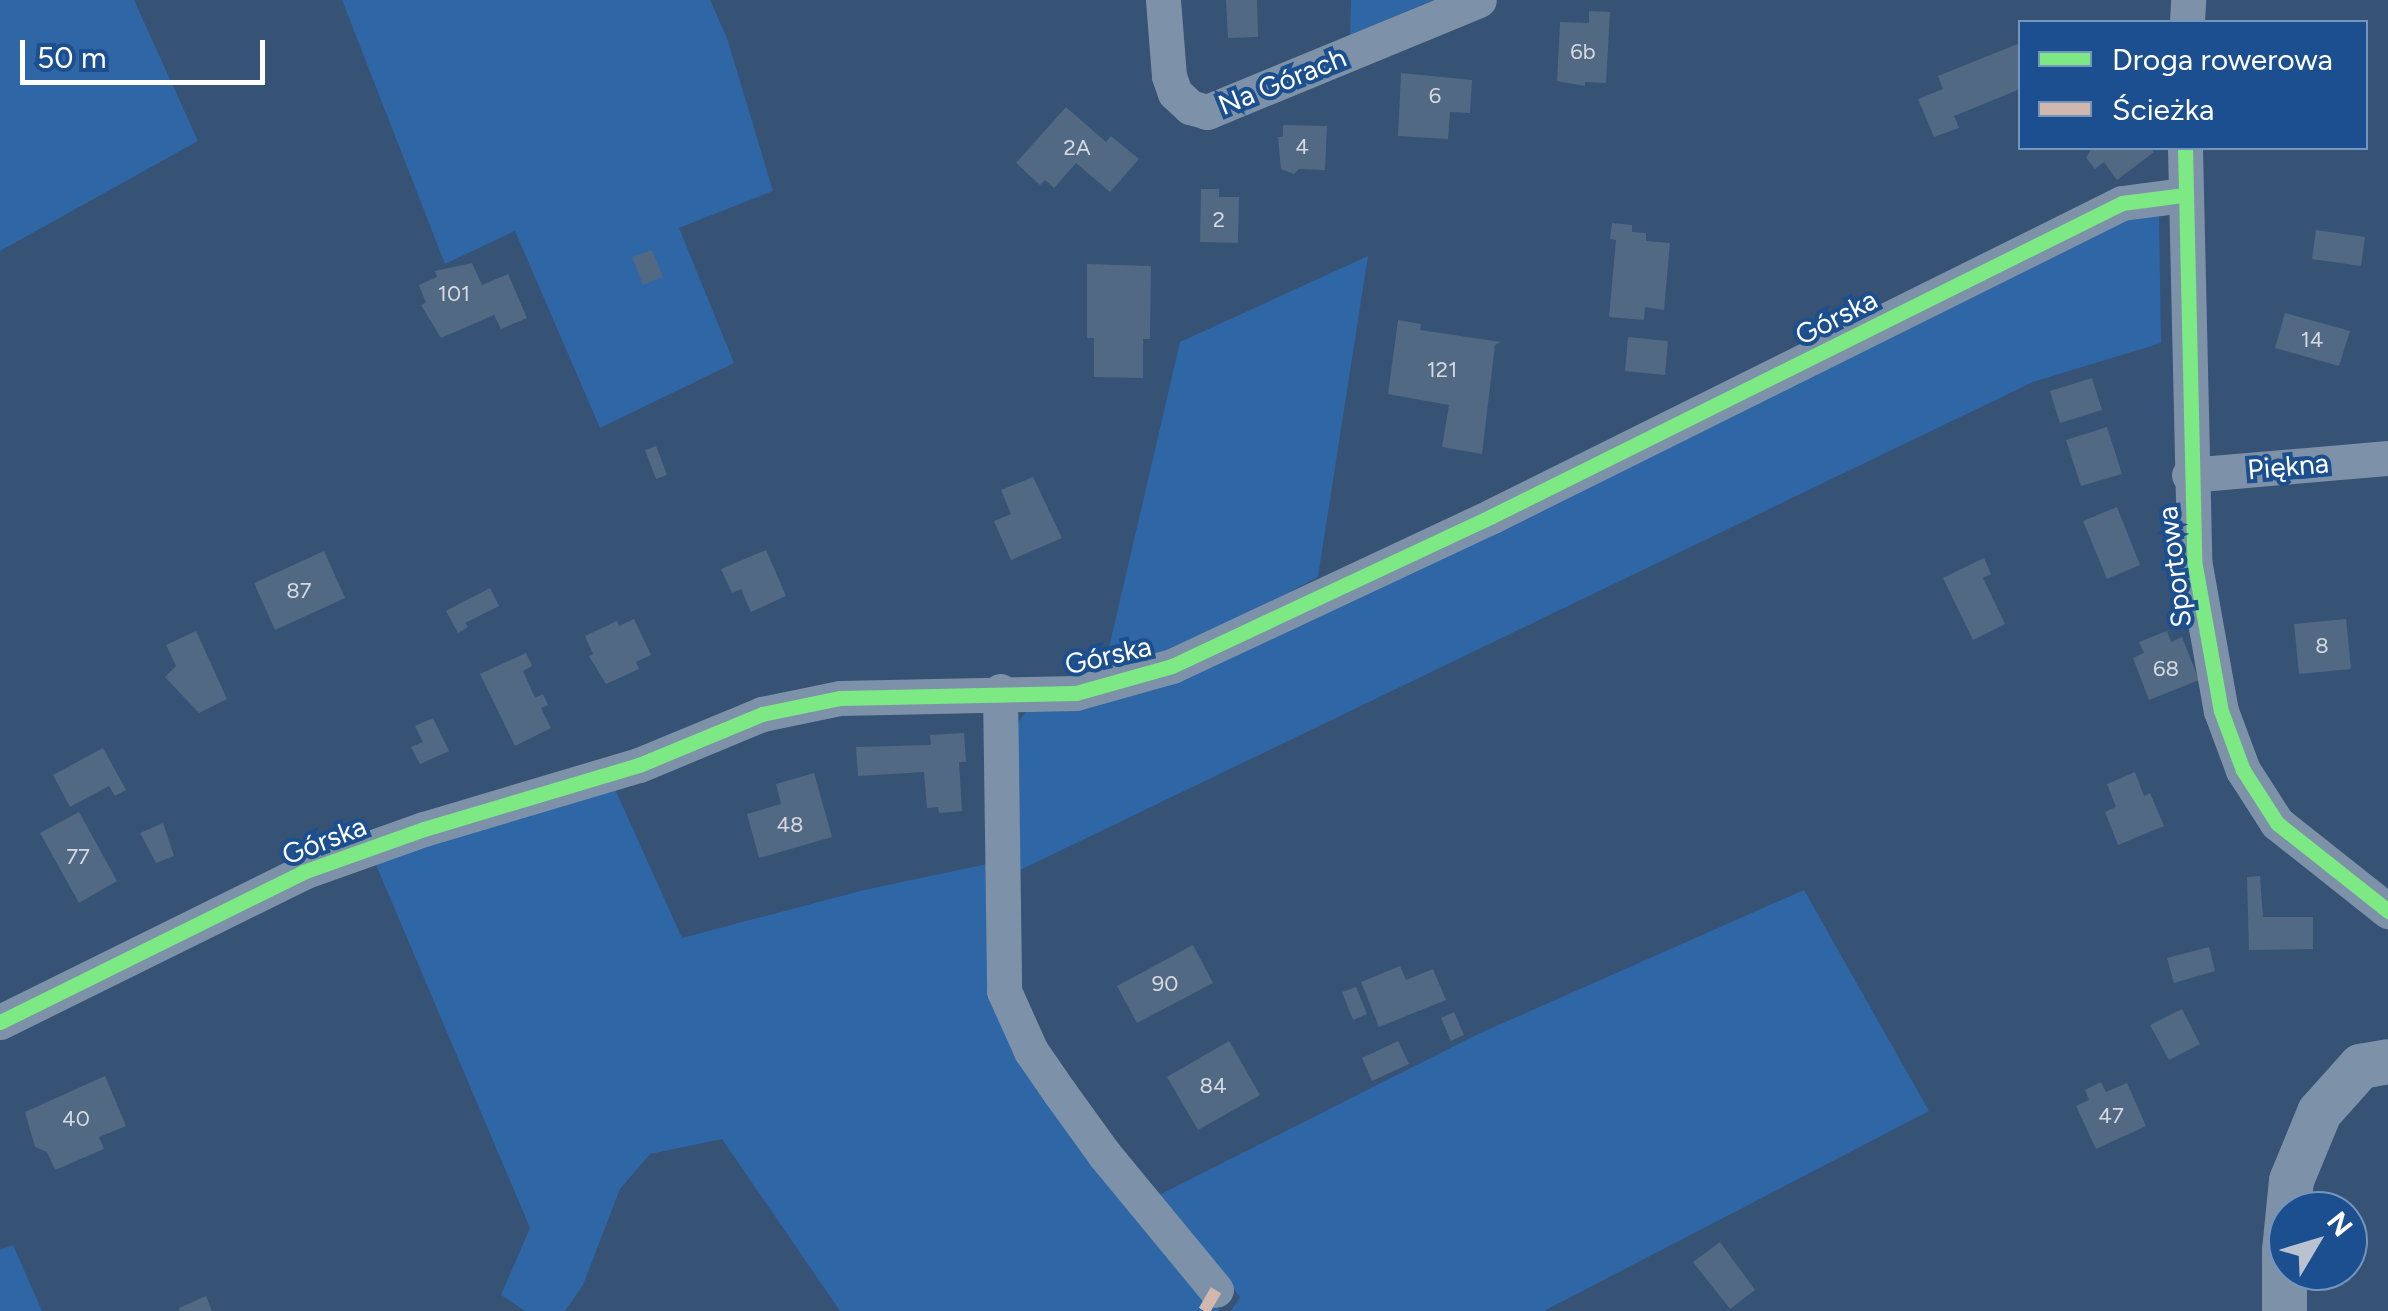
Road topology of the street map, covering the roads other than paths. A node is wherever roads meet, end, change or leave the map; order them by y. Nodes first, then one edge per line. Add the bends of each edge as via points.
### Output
1 (1163, 0) edge
2 (1480, 0) edge
3 (2185, 150) edge
4 (2184, 195) junction
5 (2388, 458) edge
6 (2189, 475) junction
7 (1000, 691) junction
8 (2388, 911) edge
9 (0, 1022) edge
10 (2388, 1061) edge
11 (1216, 1290) dead end
12 (2284, 1311) edge

1 - 2 street, Na Górach via 1174,93 1206,112
3 - 4 street, Sportowa
4 - 6 street, Sportowa
4 - 7 street, Górska via 2122,204 1492,516 1172,666 1076,692
5 - 6 street, Piękna
6 - 8 street, Sportowa via 2194,560 2220,711 2242,770 2277,823
7 - 9 street, Górska via 840,698 762,714 638,765 303,872
7 - 11 street via 1004,991 1031,1051 1060,1093
10 - 12 street via 2360,1066 2319,1112 2291,1180

